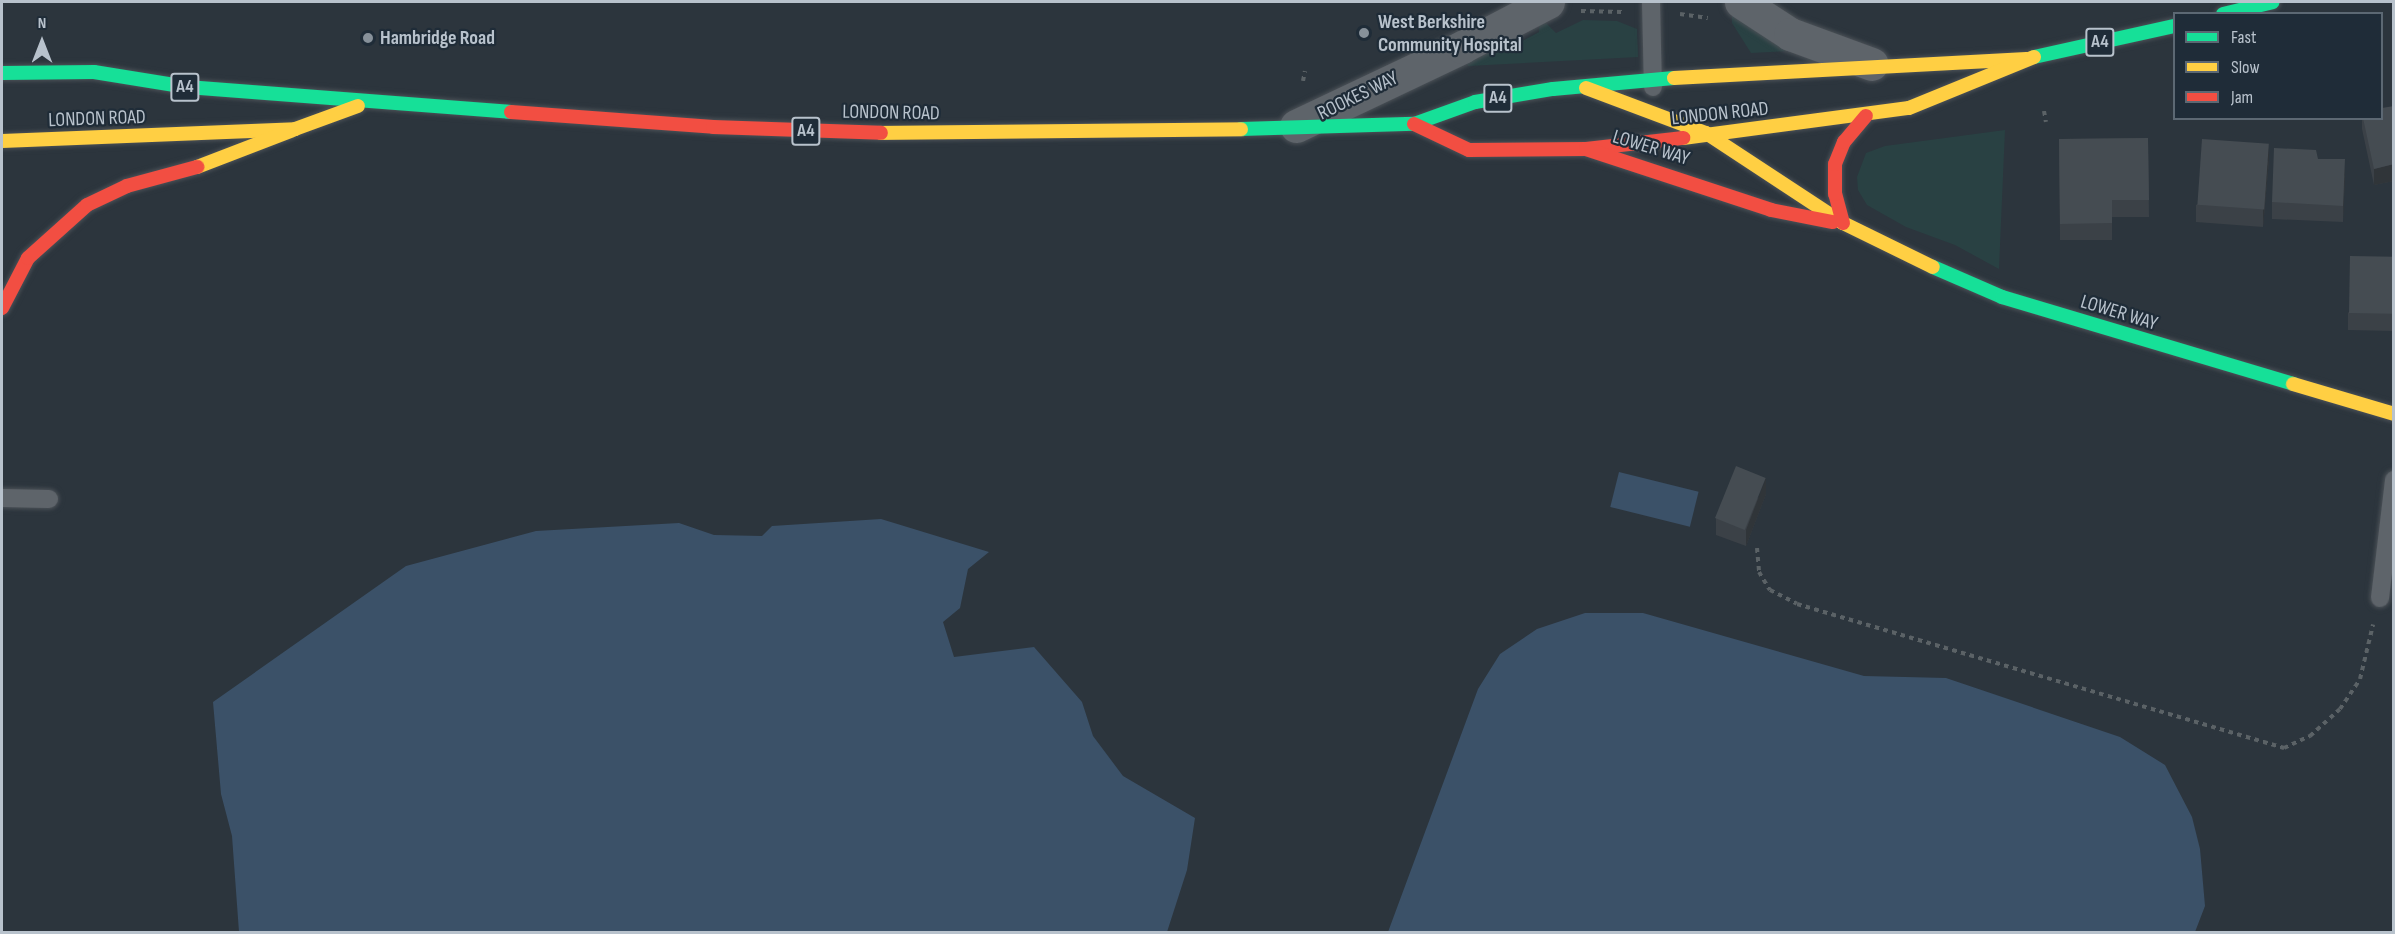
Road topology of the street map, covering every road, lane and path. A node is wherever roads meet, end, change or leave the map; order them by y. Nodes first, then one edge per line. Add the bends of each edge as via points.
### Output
1 (1651, 2) edge
2 (1741, 2) edge
3 (2272, 2) edge
4 (1560, 8) edge
5 (1626, 12) dead end
6 (2231, 12) edge
7 (1676, 13) dead end
8 (1712, 19) dead end
9 (2173, 26) edge
10 (2026, 59) junction
11 (1872, 64) junction
12 (2, 73) edge
13 (1653, 81) junction
14 (1586, 88) junction
15 (368, 102) junction
16 (2044, 111) dead end
17 (1654, 113) junction
18 (1866, 116) junction
19 (2046, 122) dead end
20 (1414, 124) junction
21 (1296, 126) junction
22 (296, 129) junction
23 (1706, 133) junction
24 (2, 141) edge
25 (1642, 142) junction
26 (1586, 149) junction
27 (1843, 224) junction
28 (2, 308) edge
29 (2394, 414) edge
30 (2394, 480) edge
31 (2, 498) edge
32 (49, 499) dead end
33 (1757, 548) dead end
34 (2380, 598) joint

1 - 13 lane
2 - 11 street via 1790,34
3 - 6 main road
4 - 5 path
4 - 21 street, ROOKES WAY via 1462,47
7 - 8 path
9 - 10 main road, LONDON ROAD / A4
10 - 11 main road, LONDON ROAD / A4
10 - 18 main road, LONDON ROAD / A4 via 1910,108
11 - 13 main road, LONDON ROAD / A4
12 - 15 main road, LONDON ROAD / A4 via 94,72 187,87
13 - 14 main road, LONDON ROAD / A4
13 - 17 lane
14 - 17 main road, LOWER WAY
14 - 20 main road, LONDON ROAD / A4 via 1553,89 1475,102
15 - 21 main road, LONDON ROAD / A4 via 865,133 1070,133
15 - 22 main road, LONDON ROAD / A4
16 - 19 path
17 - 23 main road, LOWER WAY
17 - 25 lane
18 - 23 main road, LONDON ROAD / A4
18 - 27 main road via 1844,142 1836,164 1835,194
20 - 21 main road, LONDON ROAD / A4
20 - 26 main road, LONDON ROAD / A4 via 1469,150
22 - 24 main road, LONDON ROAD / A4
22 - 28 main road via 202,166 127,186 87,205 28,258
23 - 25 main road, LONDON ROAD / A4
23 - 27 main road, LOWER WAY via 1772,173
25 - 26 main road, LONDON ROAD / A4
26 - 27 main road, LOWER WAY via 1771,210
27 - 29 main road, LOWER WAY via 2002,297
30 - 34 lane
31 - 32 lane
33 - 34 path via 1759,572 1770,590 1797,604 2284,748 2310,736 2340,709 2360,679

